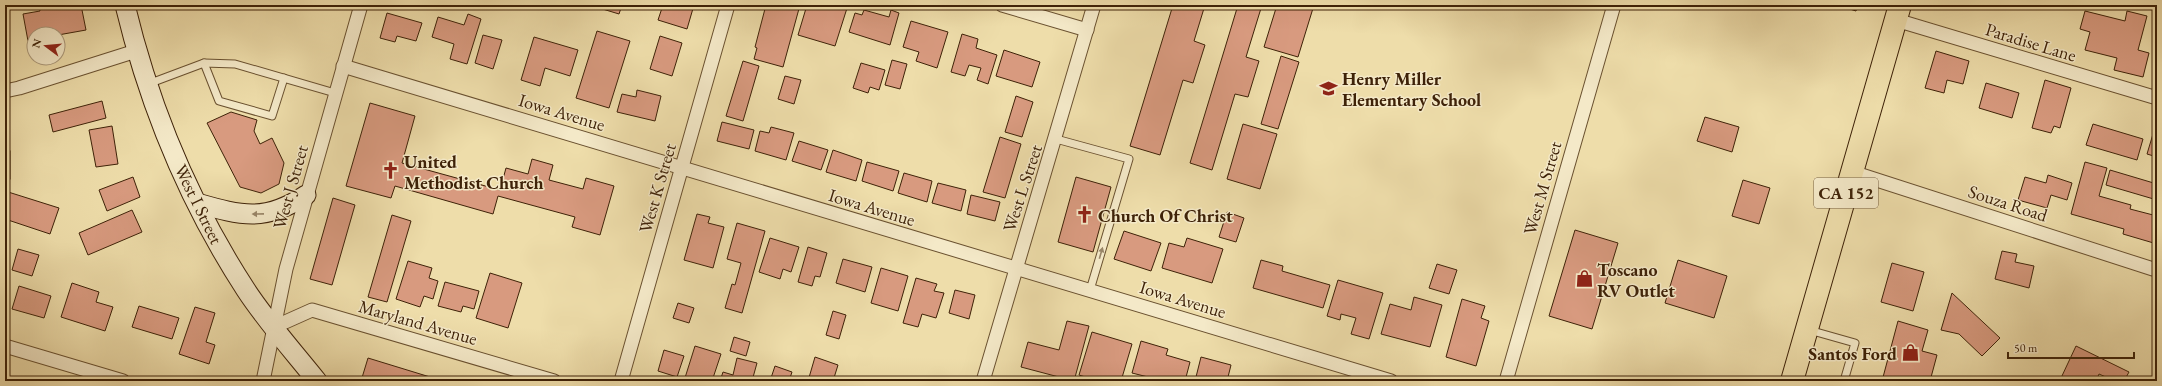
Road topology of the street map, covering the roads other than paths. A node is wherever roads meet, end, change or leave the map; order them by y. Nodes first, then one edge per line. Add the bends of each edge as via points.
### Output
1 (125, 5) edge
2 (361, 5) edge
3 (728, 5) edge
4 (1002, 5) edge
5 (1094, 5) edge
6 (1614, 5) edge
7 (1898, 12) edge
8 (1087, 30) junction
9 (136, 50) junction
10 (204, 63) junction
11 (343, 66) junction
12 (284, 78) junction
13 (148, 84) junction
14 (5, 91) edge
15 (335, 93) junction
16 (2157, 98) edge
17 (1056, 139) junction
18 (682, 167) junction
19 (1852, 172) junction
20 (306, 195) junction
21 (197, 204) junction
22 (1015, 269) junction
23 (2153, 269) dead end
24 (1090, 290) junction
25 (274, 328) junction
26 (1807, 329) junction
27 (5, 346) edge
28 (123, 381) edge
29 (263, 381) edge
30 (317, 381) edge
31 (554, 381) edge
32 (621, 381) edge
33 (983, 381) edge
34 (1391, 381) edge
35 (1506, 381) edge
36 (1792, 381) edge
37 (1844, 381) edge

1 - 9 street, West I Street
2 - 11 street, West J Street
3 - 18 street, West K Street
4 - 8 street
5 - 8 street, West L Street
6 - 35 street, West M Street
7 - 16 street, Paradise Lane
7 - 19 highway, CA 152
8 - 17 street, West L Street
9 - 13 street, West I Street
9 - 14 street
10 - 12 lane via 235,64
10 - 12 lane via 219,101 272,116
10 - 13 lane
11 - 15 street, West J Street
11 - 18 street, Iowa Avenue
12 - 15 lane
13 - 21 street, West I Street
15 - 20 street, West J Street
17 - 22 street, West L Street
24 -> 17 lane via 1129,159
18 - 22 street, Iowa Avenue
18 - 32 street, West K Street
19 - 23 street, Souza Road
19 - 26 highway, CA 152
20 -> 21 street via 287,208 264,214 234,213
20 - 25 street, West J Street via 286,269
21 - 25 street, West I Street via 246,291
22 - 24 street, Iowa Avenue
22 - 33 street, West L Street
24 - 34 street, Iowa Avenue
25 - 29 street, West J Street
25 - 30 street, West I Street
25 - 31 street, Maryland Avenue via 312,310
26 - 36 highway, CA 152
26 - 37 lane via 1855,343
27 - 28 street

